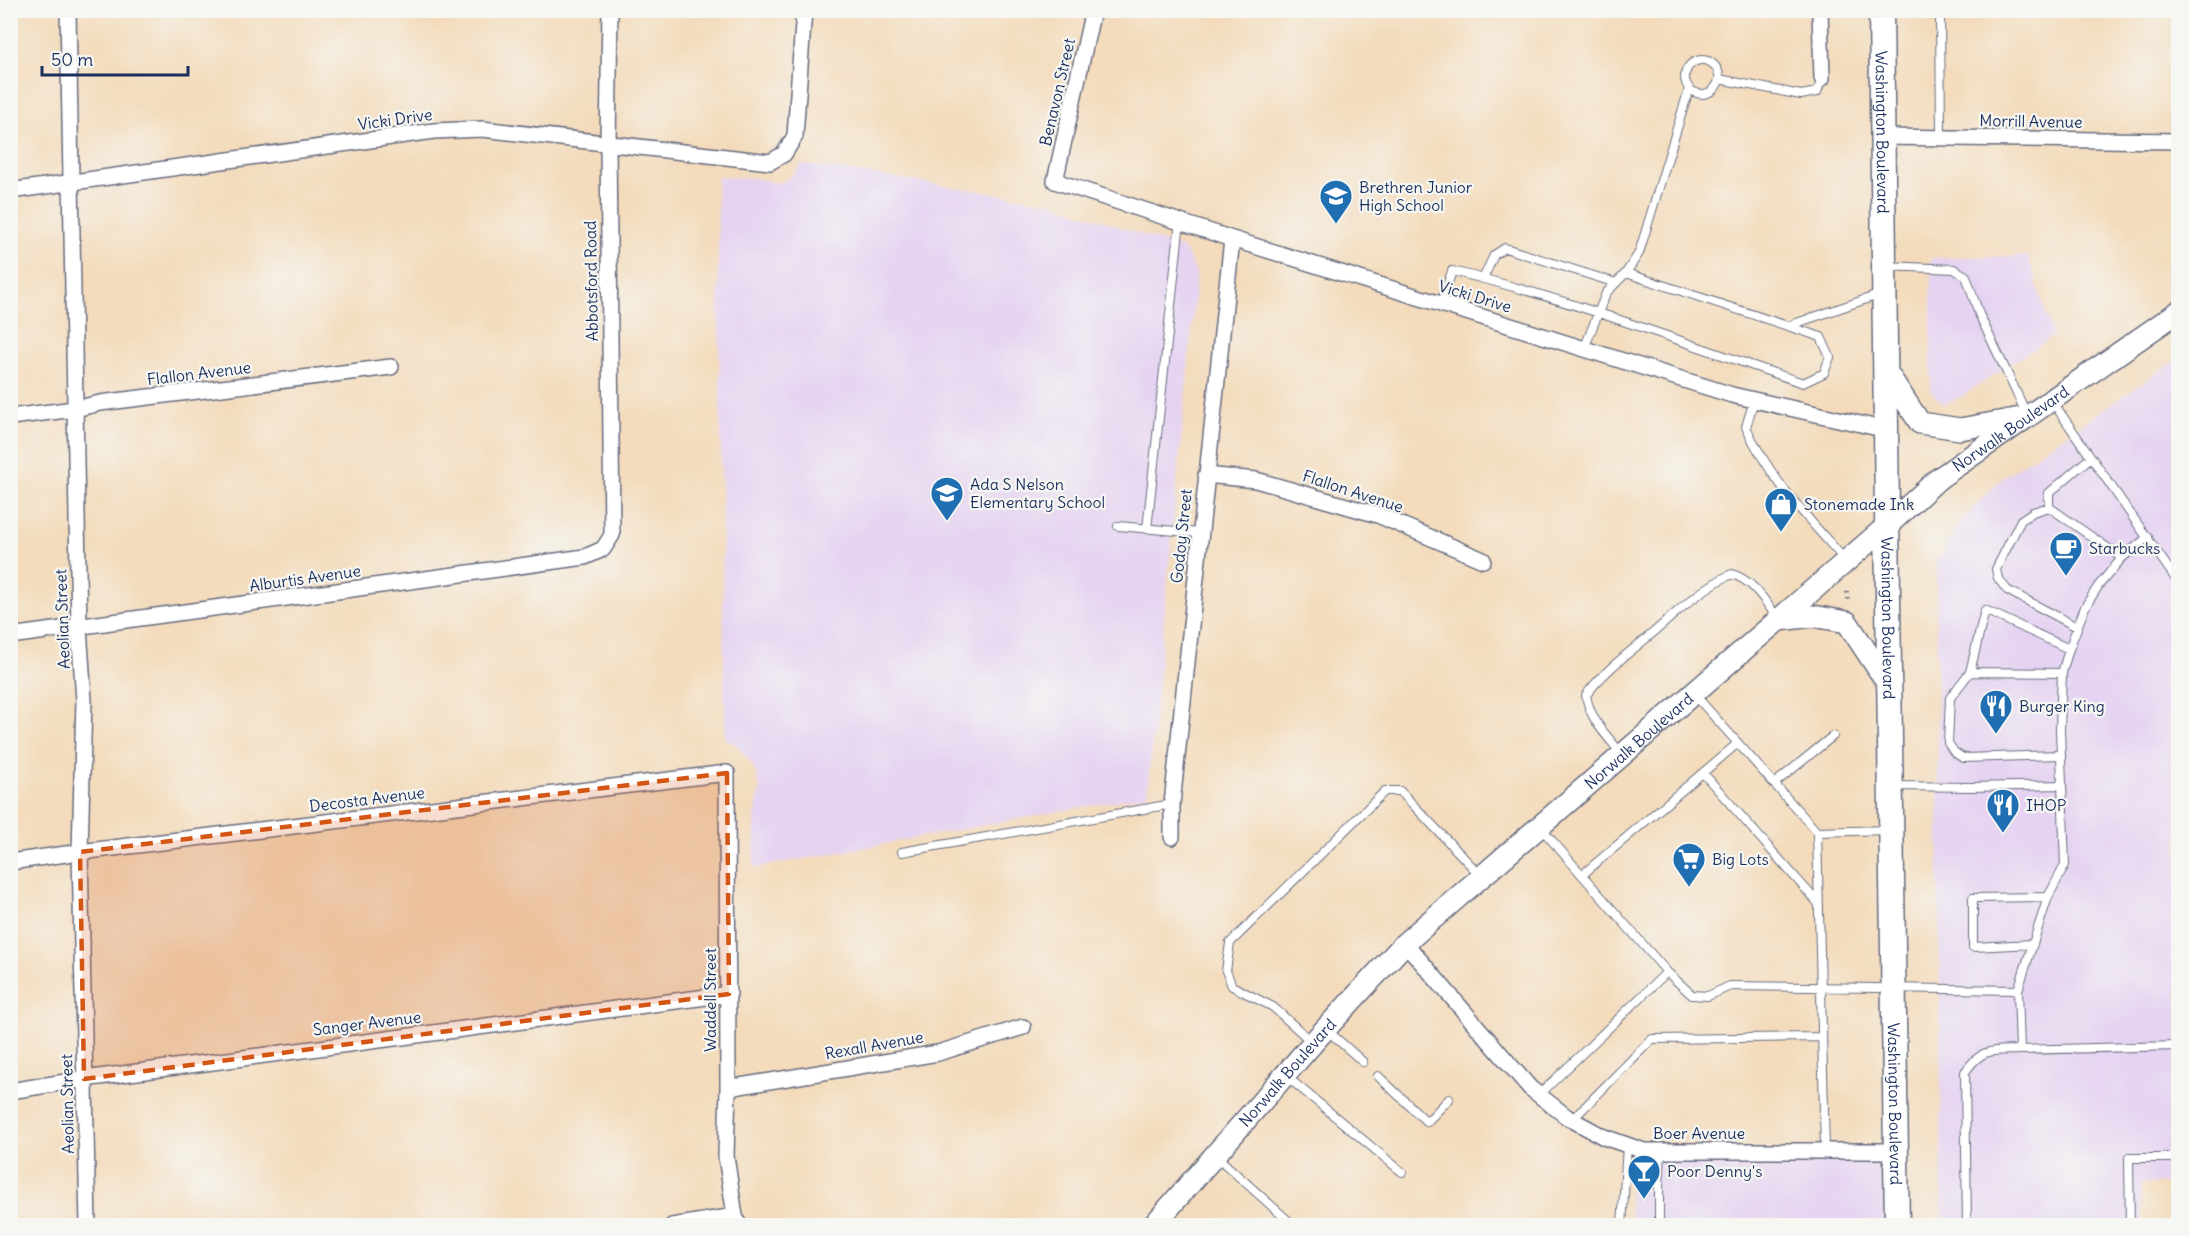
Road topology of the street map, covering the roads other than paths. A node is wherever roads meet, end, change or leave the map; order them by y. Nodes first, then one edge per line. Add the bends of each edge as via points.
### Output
1 (68, 10) edge
2 (610, 10) edge
3 (804, 10) edge
4 (1093, 10) edge
5 (1820, 10) edge
6 (1881, 10) edge
7 (1940, 10) edge
8 (1821, 78) joint
9 (1719, 79) junction
10 (1689, 88) junction
11 (1883, 137) junction
12 (1941, 138) junction
13 (2178, 141) edge
14 (608, 144) junction
15 (1055, 181) joint
16 (72, 183) junction
17 (10, 191) edge
18 (1180, 221) junction
19 (1232, 239) junction
20 (1885, 266) junction
21 (1626, 273) junction
22 (1484, 279) junction
23 (1616, 283) junction
24 (1886, 292) junction
25 (1441, 304) junction
26 (2178, 312) edge
27 (1598, 314) junction
28 (1788, 326) junction
29 (1584, 349) junction
30 (392, 367) dead end
31 (1886, 371) junction
32 (1754, 400) junction
33 (2052, 400) junction
34 (75, 409) junction
35 (10, 417) edge
36 (2027, 417) junction
37 (1887, 430) junction
38 (2091, 457) junction
39 (1206, 475) junction
40 (2049, 507) junction
41 (1888, 525) junction
42 (1118, 526) dead end
43 (1147, 529) junction
44 (1199, 533) junction
45 (2148, 537) junction
46 (603, 549) joint
47 (2122, 558) junction
48 (1483, 560) dead end
49 (1846, 561) junction
50 (2178, 582) edge
51 (1779, 620) junction
52 (2077, 627) junction
53 (79, 628) junction
54 (10, 636) edge
55 (2069, 649) junction
56 (1970, 672) junction
57 (2062, 673) junction
58 (1888, 684) junction
59 (1694, 693) junction
60 (1833, 736) dead end
61 (1738, 743) junction
62 (1623, 755) junction
63 (2061, 755) junction
64 (727, 773) joint
65 (1703, 773) junction
66 (1774, 784) junction
67 (2062, 785) junction
68 (1892, 786) junction
69 (1172, 804) junction
70 (1540, 827) junction
71 (1892, 830) junction
72 (1817, 832) junction
73 (1172, 837) dead end
74 (80, 852) junction
75 (902, 852) dead end
76 (10, 862) edge
77 (1582, 875) junction
78 (1482, 877) junction
79 (2048, 897) junction
80 (1818, 903) junction
81 (1405, 943) junction
82 (2033, 944) junction
83 (1666, 972) junction
84 (1821, 989) junction
85 (1894, 989) junction
86 (2018, 990) junction
87 (729, 994) junction
88 (1023, 1027) dead end
89 (1319, 1036) junction
90 (1822, 1037) junction
91 (2178, 1047) edge
92 (2020, 1050) junction
93 (1363, 1062) dead end
94 (1285, 1075) junction
95 (1378, 1076) dead end
96 (84, 1079) junction
97 (728, 1088) junction
98 (10, 1091) edge
99 (1539, 1095) junction
100 (1449, 1099) dead end
101 (1572, 1120) junction
102 (1627, 1145) junction
103 (1661, 1151) junction
104 (1825, 1151) junction
105 (1896, 1151) junction
106 (1215, 1155) junction
107 (2178, 1158) edge
108 (1402, 1172) dead end
109 (737, 1221) edge
110 (88, 1226) edge
111 (672, 1226) edge
112 (1153, 1226) edge
113 (1294, 1226) edge
114 (1622, 1226) edge
115 (1659, 1226) edge
116 (1897, 1226) edge
117 (1967, 1226) edge
118 (2130, 1226) edge

1 - 16 street, Aeolian Street
2 - 14 street, Abbotsford Road
3 - 14 street, Vicki Drive via 795,136 784,154 770,162
4 - 15 street, Benavon Street
5 - 8 street
6 - 11 main road, Washington Boulevard
7 - 12 lane
8 - 9 lane via 1817,92 1801,94
9 - 10 lane via 1710,92 1699,94
9 - 10 lane via 1713,64 1697,61 1686,72
10 - 21 lane via 1639,253
11 - 12 street, Morrill Avenue
11 - 20 main road, Washington Boulevard
12 - 13 street, Morrill Avenue
14 - 16 street, Vicki Drive via 482,129 434,131
14 - 46 street, Abbotsford Road via 612,535
15 - 18 street, Vicki Drive
16 - 17 street, Vicki Drive
16 - 34 street, Aeolian Street
18 - 19 street, Vicki Drive
18 - 43 lane
19 - 25 street, Vicki Drive
19 - 39 street, Godoy Street
20 - 24 main road, Washington Boulevard
20 - 36 lane via 1954,269 1966,276 1979,314
21 - 23 lane
21 - 28 lane
22 - 23 lane via 1494,255 1505,248
22 - 25 lane via 1452,271
22 - 27 lane
23 - 27 lane via 1606,293
24 - 28 lane
24 - 31 main road, Washington Boulevard
25 - 29 street, Vicki Drive
26 - 33 main road, Norwalk Boulevard
27 - 28 lane via 1803,383 1824,373 1830,357 1821,337
27 - 29 lane
29 - 32 street, Vicki Drive
30 - 34 street, Flallon Avenue
31 - 36 main road via 1920,423 1960,429
31 - 37 main road, Washington Boulevard
32 - 37 street, Vicki Drive
32 - 49 lane via 1746,427 1759,455 1778,483
33 - 36 main road, Norwalk Boulevard
33 - 38 lane
34 - 35 street, Flallon Avenue
34 - 53 street, Aeolian Street
36 - 41 main road, Norwalk Boulevard via 1938,479
37 - 41 main road, Washington Boulevard
38 - 40 lane via 2049,493
38 - 45 lane
39 - 44 street, Godoy Street
39 - 48 street, Flallon Avenue via 1256,480 1378,515
40 - 47 lane
40 - 52 lane via 2021,520 1996,569 1998,578 2007,590
41 - 49 main road, Norwalk Boulevard
41 - 58 main road, Washington Boulevard
42 - 43 lane
43 - 44 lane
44 - 69 street, Godoy Street
45 - 47 lane
45 - 50 lane
46 - 53 street, Alburtis Avenue via 585,557
47 - 52 lane via 2099,585
49 - 51 main road, Norwalk Boulevard
51 - 58 main road via 1813,616 1847,622
51 - 59 main road, Norwalk Boulevard
51 - 62 lane via 1754,586 1732,574 1718,580 1624,657 1586,695 1595,722
52 - 55 lane
53 - 54 street, Alburtis Avenue
53 - 74 street, Aeolian Street via 84,700
55 - 56 lane via 1986,610
55 - 57 lane
56 - 57 lane
56 - 63 lane via 1950,698 1948,743 1954,752 1964,758
57 - 63 lane
58 - 68 main road, Washington Boulevard
59 - 61 lane
59 - 62 main road, Norwalk Boulevard
60 - 66 lane
61 - 65 lane
61 - 66 lane
62 - 70 main road, Norwalk Boulevard
63 - 67 lane
64 - 74 street, Decosta Avenue
64 - 87 street, Waddell Street
65 - 77 lane
65 - 80 lane
66 - 72 lane
67 - 68 lane
67 - 79 lane via 2065,865
68 - 71 main road, Washington Boulevard
69 - 73 street, Godoy Street
69 - 75 lane
70 - 77 lane
70 - 78 main road, Norwalk Boulevard
71 - 72 lane
71 - 85 main road, Washington Boulevard
72 - 80 lane
74 - 76 street, Decosta Avenue
74 - 96 street, Aeolian Street
77 - 83 lane
78 - 81 main road, Norwalk Boulevard
78 - 89 lane via 1400,791 1385,791 1230,943 1226,971 1232,986
79 - 82 lane
79 - 82 lane via 1973,897 1973,947
80 - 84 lane
81 - 89 main road, Norwalk Boulevard
81 - 99 street, Boer Avenue
82 - 86 lane
83 - 84 lane via 1692,995 1708,996 1730,986
83 - 99 lane
84 - 85 lane
84 - 90 lane
85 - 86 lane
85 - 105 main road, Washington Boulevard
86 - 92 lane
87 - 96 street, Sanger Avenue
87 - 97 street, Waddell Street
88 - 97 street, Rexall Avenue via 938,1053
89 - 93 lane
89 - 94 main road, Norwalk Boulevard
90 - 101 lane via 1652,1039
90 - 104 lane
91 - 92 lane
92 - 117 lane via 1989,1051 1976,1057 1965,1072
94 - 106 main road, Norwalk Boulevard
94 - 108 lane
95 - 100 lane via 1427,1122
96 - 98 street, Sanger Avenue
96 - 110 street, Aeolian Street
97 - 109 street, Waddell Street via 726,1156
99 - 101 street, Boer Avenue
101 - 102 street, Boer Avenue
102 - 103 street, Boer Avenue
102 - 114 lane
103 - 104 street, Boer Avenue
103 - 115 lane
104 - 105 street, Boer Avenue
105 - 116 main road, Washington Boulevard
106 - 112 main road, Norwalk Boulevard
106 - 113 lane
107 - 118 lane via 2129,1158
109 - 111 street

